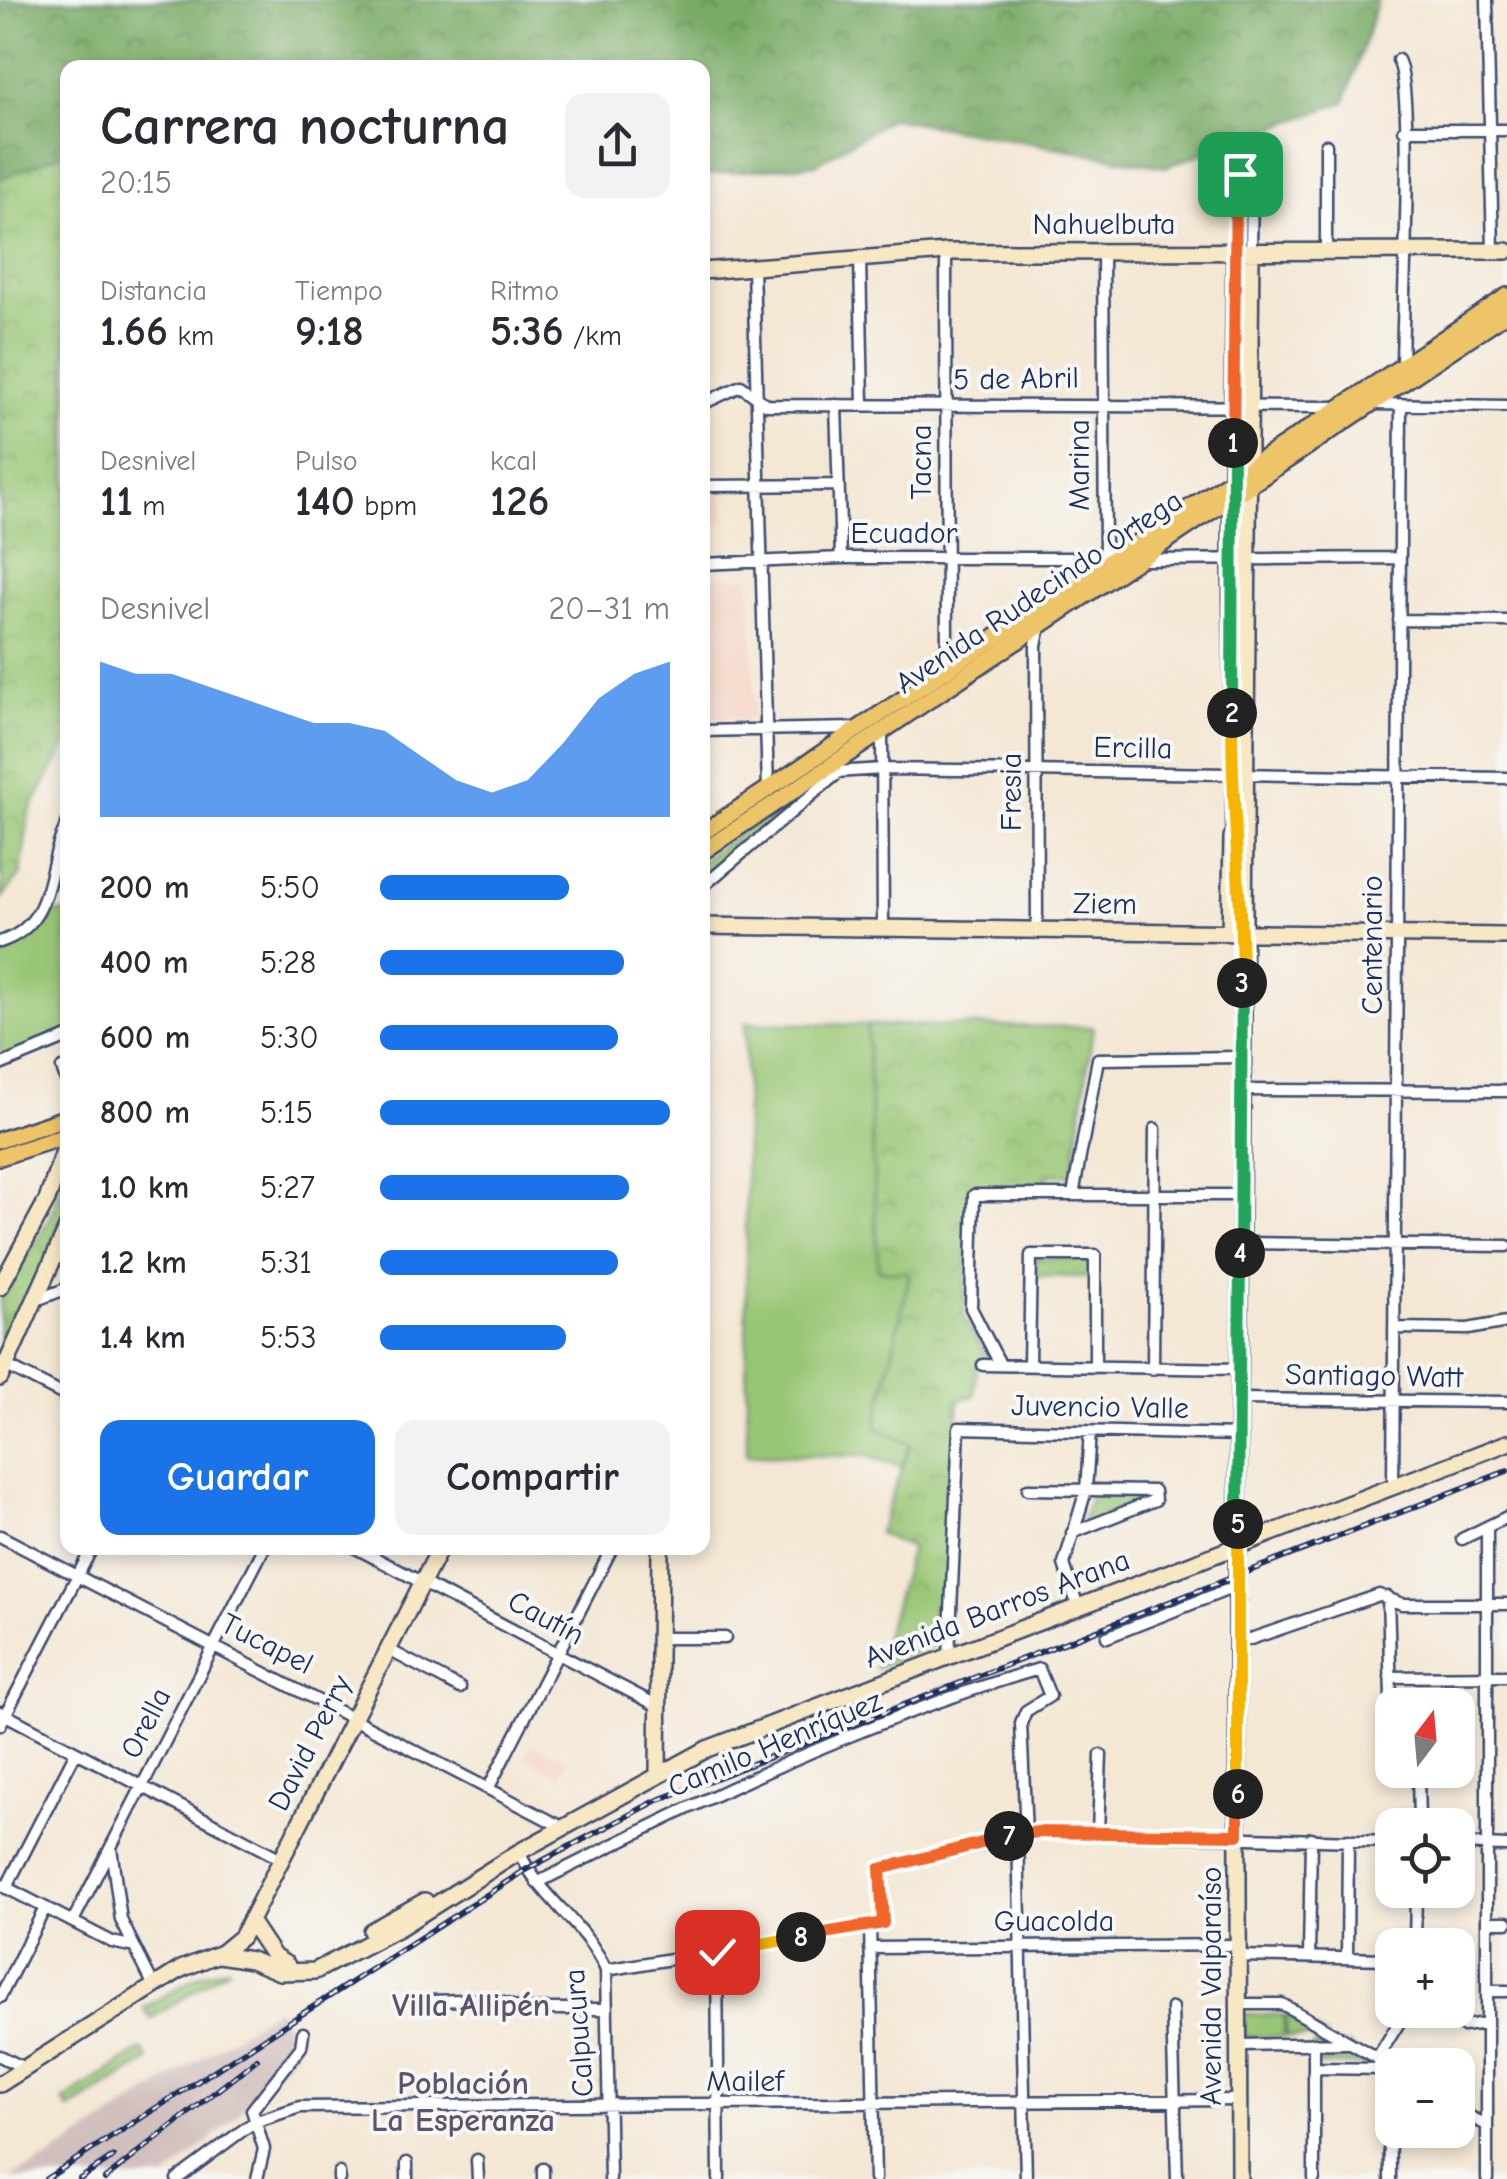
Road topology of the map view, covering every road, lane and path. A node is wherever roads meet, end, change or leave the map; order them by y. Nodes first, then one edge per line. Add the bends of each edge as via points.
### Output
1 (1488, 0) edge
2 (1401, 65) dead end
3 (1404, 130) junction
4 (1490, 130) junction
5 (1507, 130) edge
6 (1326, 145) dead end
7 (1104, 251) junction
8 (1243, 251) junction
9 (1326, 251) junction
10 (1403, 251) junction
11 (1500, 251) edge
12 (946, 252) junction
13 (860, 258) junction
14 (753, 267) junction
15 (710, 270) edge
16 (1507, 296) edge
17 (1507, 313) edge
18 (1402, 367) junction
19 (755, 397) junction
20 (710, 400) edge
21 (1104, 403) junction
22 (1371, 404) junction
23 (1401, 404) junction
24 (836, 405) junction
25 (863, 405) junction
26 (946, 406) junction
27 (1507, 406) edge
28 (1232, 407) junction
29 (1251, 407) junction
30 (1342, 407) junction
31 (1251, 475) junction
32 (838, 484) junction
33 (710, 486) edge
34 (758, 486) junction
35 (1233, 487) junction
36 (841, 558) junction
37 (947, 558) junction
38 (1400, 558) junction
39 (1104, 560) junction
40 (1136, 560) junction
41 (1232, 560) junction
42 (1249, 560) junction
43 (763, 562) junction
44 (710, 564) edge
45 (1399, 620) junction
46 (1507, 621) edge
47 (1040, 626) junction
48 (1015, 642) junction
49 (1036, 652) junction
50 (946, 672) junction
51 (861, 728) junction
52 (764, 729) junction
53 (710, 731) edge
54 (882, 731) junction
55 (882, 769) junction
56 (1036, 771) junction
57 (839, 772) junction
58 (819, 773) junction
59 (1238, 775) junction
60 (1398, 777) junction
61 (1507, 778) edge
62 (768, 790) junction
63 (1232, 821) junction
64 (710, 828) edge
65 (710, 847) edge
66 (60, 849) edge
67 (710, 880) edge
68 (1242, 892) junction
69 (710, 926) edge
70 (883, 929) junction
71 (1037, 931) junction
72 (1236, 933) junction
73 (1397, 936) junction
74 (1507, 936) edge
75 (0, 942) edge
76 (60, 1039) edge
77 (1241, 1057) junction
78 (0, 1065) edge
79 (1241, 1090) junction
80 (1396, 1090) junction
81 (1507, 1091) edge
82 (60, 1120) edge
83 (1155, 1128) dead end
84 (60, 1139) edge
85 (0, 1140) edge
86 (0, 1157) edge
87 (60, 1162) edge
88 (1240, 1194) junction
89 (1073, 1195) junction
90 (1154, 1196) junction
91 (1031, 1240) dead end
92 (1096, 1241) dead end
93 (1240, 1243) junction
94 (60, 1244) edge
95 (1395, 1245) junction
96 (1507, 1246) edge
97 (1031, 1255) junction
98 (1095, 1255) junction
99 (0, 1287) edge
100 (60, 1291) edge
101 (35, 1300) junction
102 (1507, 1322) edge
103 (1394, 1328) junction
104 (1000, 1364) junction
105 (983, 1365) dead end
106 (1029, 1365) junction
107 (1095, 1367) junction
108 (2, 1368) edge
109 (1154, 1368) junction
110 (1240, 1369) junction
111 (60, 1394) edge
112 (1240, 1399) junction
113 (1394, 1401) junction
114 (1507, 1402) edge
115 (1090, 1432) junction
116 (1240, 1435) junction
117 (1507, 1443) edge
118 (1393, 1487) junction
119 (1028, 1490) dead end
120 (1086, 1490) junction
121 (1507, 1517) edge
122 (1486, 1528) junction
123 (1072, 1533) junction
124 (0, 1536) edge
125 (1462, 1539) dead end
126 (1238, 1546) junction
127 (88, 1555) edge
128 (260, 1555) edge
129 (370, 1555) edge
130 (436, 1555) edge
131 (608, 1555) edge
132 (660, 1555) edge
133 (77, 1576) junction
134 (423, 1582) junction
135 (1237, 1586) junction
136 (1388, 1597) junction
137 (1488, 1604) junction
138 (1507, 1604) edge
139 (1078, 1608) junction
140 (659, 1638) junction
141 (725, 1638) dead end
142 (1106, 1638) dead end
143 (1236, 1644) junction
144 (214, 1645) junction
145 (388, 1650) junction
146 (558, 1652) junction
147 (948, 1657) junction
148 (1488, 1676) junction
149 (1507, 1676) edge
150 (1390, 1677) junction
151 (460, 1688) dead end
152 (1390, 1688) edge
153 (658, 1706) junction
154 (2, 1717) edge
155 (354, 1717) junction
156 (76, 1752) junction
157 (1101, 1755) dead end
158 (658, 1774) junction
159 (142, 1786) junction
160 (489, 1786) junction
161 (562, 1827) junction
162 (1098, 1832) junction
163 (1022, 1834) junction
164 (1238, 1835) junction
165 (1310, 1838) junction
166 (1348, 1840) junction
167 (1375, 1841) edge
168 (1475, 1845) edge
169 (1487, 1846) junction
170 (1507, 1846) edge
171 (111, 1847) junction
172 (518, 1852) junction
173 (282, 1859) junction
174 (538, 1883) junction
175 (3, 1886) edge
176 (46, 1908) junction
177 (250, 1921) junction
178 (73, 1922) junction
179 (1487, 1922) junction
180 (1507, 1922) edge
181 (870, 1925) junction
182 (130, 1946) junction
183 (1020, 1946) junction
184 (870, 1948) junction
185 (1238, 1950) junction
186 (717, 1952) junction
187 (219, 1955) junction
188 (1309, 1957) junction
189 (1347, 1958) junction
190 (1375, 1959) edge
191 (287, 1965) junction
192 (606, 1970) junction
193 (154, 1986) junction
194 (1487, 1991) junction
195 (1507, 1991) edge
196 (0, 1997) edge
197 (432, 2001) dead end
198 (1238, 2004) junction
199 (1172, 2008) dead end
200 (607, 2009) junction
201 (1487, 2023) junction
202 (1475, 2024) edge
203 (303, 2033) dead end
204 (1352, 2042) junction
205 (1314, 2043) junction
206 (1238, 2045) junction
207 (0, 2056) edge
208 (1375, 2059) edge
209 (1375, 2064) edge
210 (24, 2068) junction
211 (1314, 2068) junction
212 (0, 2084) edge
213 (1175, 2100) junction
214 (1239, 2100) junction
215 (1024, 2102) junction
216 (874, 2105) junction
217 (718, 2106) junction
218 (608, 2108) junction
219 (1475, 2119) edge
220 (254, 2122) junction
221 (1487, 2125) junction
222 (1390, 2148) edge
223 (477, 2160) dead end
224 (407, 2163) dead end
225 (177, 2179) edge
226 (257, 2179) edge
227 (407, 2179) edge
228 (478, 2179) edge
229 (610, 2179) edge
230 (718, 2179) edge
231 (875, 2179) edge
232 (1026, 2179) edge
233 (1176, 2179) edge
234 (1239, 2179) edge
235 (1314, 2179) edge
236 (1390, 2179) edge
237 (1487, 2179) edge

1 - 4 street
2 - 3 street
3 - 4 street
3 - 10 street
4 - 5 street
4 - 11 street
6 - 9 street
7 - 8 main road, Nahuelbuta
7 - 12 main road, Nahuelbuta
7 - 21 street, Marina
8 - 8 street, Avenida Valparaíso via 1252,181 1243,174 1236,182
8 - 9 main road, Nahuelbuta
8 - 28 main road, Avenida Valparaíso
8 - 29 main road, Avenida Valparaíso
9 - 10 main road, Nahuelbuta
10 - 11 main road, Nahuelbuta
10 - 18 street
12 - 13 main road, Nahuelbuta
12 - 26 street, Tacna
13 - 14 main road, Nahuelbuta
13 - 25 street
14 - 15 main road, Nahuelbuta
14 - 19 street
16 - 18 main road, Avenida Rudecindo Ortega
17 - 22 main road, Avenida Rudecindo Ortega
18 - 30 main road, Avenida Rudecindo Ortega
19 - 20 street, 5 de Abril via 740,386
19 - 24 street, 5 de Abril via 767,405
19 - 34 street
21 - 26 street, 5 de Abril
21 - 28 street, 5 de Abril
21 - 39 street, Marina
22 - 23 street
22 - 31 main road, Avenida Rudecindo Ortega
23 - 27 street
23 - 38 street, Centenario
24 - 25 street, 5 de Abril
24 - 32 street
25 - 26 street, 5 de Abril
26 - 37 street, Tacna
28 - 29 street, 5 de Abril
28 - 35 main road, Avenida Valparaíso
29 - 30 street, 5 de Abril
29 - 31 main road, Avenida Valparaíso
30 - 31 main road, Avenida Rudecindo Ortega
31 - 35 main road, Avenida Rudecindo Ortega
31 - 42 main road, Avenida Valparaíso
32 - 34 street
32 - 36 street
33 - 34 street
34 - 43 street
35 - 39 main road, Avenida Rudecindo Ortega
35 - 40 main road, Avenida Rudecindo Ortega
35 - 41 main road, Avenida Valparaíso
36 - 37 street, Ecuador
36 - 43 street, Ecuador
37 - 39 street, Ecuador
37 - 50 street, Tacna
38 - 42 street
38 - 45 street, Centenario
39 - 50 main road, Avenida Rudecindo Ortega
40 - 41 street
40 - 47 main road, Avenida Rudecindo Ortega
41 - 42 street
41 - 59 main road, Avenida Valparaíso
42 - 59 main road, Avenida Valparaíso
43 - 44 street, Ecuador
43 - 52 street
45 - 46 street
45 - 60 street, Centenario
47 - 48 main road, Avenida Rudecindo Ortega
47 - 49 street, Fresia
48 - 49 street
48 - 54 main road, Avenida Rudecindo Ortega
49 - 56 street, Fresia
50 - 51 main road, Avenida Rudecindo Ortega
51 - 52 street
51 - 62 main road, Avenida Rudecindo Ortega
52 - 53 street
52 - 62 street
54 - 55 street
54 - 58 main road, Avenida Rudecindo Ortega
55 - 56 street, Ercilla
55 - 57 street, Ercilla
55 - 70 street
56 - 59 street, Ercilla
56 - 71 street, Fresia
57 - 58 street, Ercilla
57 - 67 street
58 - 65 main road, Avenida Rudecindo Ortega
59 - 60 street, Ercilla
59 - 63 main road, Avenida Valparaíso
59 - 68 main road, Avenida Valparaíso
60 - 61 street, Ercilla
60 - 73 street, Centenario
62 - 64 main road, Avenida Rudecindo Ortega
63 - 68 main road, Avenida Valparaíso
63 - 72 main road, Avenida Valparaíso
66 - 75 street via 40,914
68 - 72 main road, Avenida Valparaíso
69 - 70 main road, Ziem
70 - 71 main road, Ziem
71 - 72 main road, Ziem
72 - 73 main road, Ziem
72 - 77 main road, Avenida Valparaíso
73 - 74 main road, Ziem
73 - 80 street, Centenario
76 - 78 street
77 - 79 main road, Avenida Valparaíso
77 - 89 street via 1098,1059
79 - 80 street
79 - 88 main road, Avenida Valparaíso
80 - 81 street
80 - 95 street, Centenario
82 - 85 main road
83 - 90 street
84 - 86 main road
87 - 99 main road via 48,1200
88 - 90 street
88 - 93 main road, Avenida Valparaíso
89 - 90 street
89 - 104 street via 974,1195 970,1308
90 - 109 street
91 - 97 street
92 - 98 street
93 - 95 street
93 - 110 main road, Avenida Valparaíso
94 - 101 main road
95 - 96 street
95 - 103 street, Centenario
97 - 98 street
97 - 106 street
98 - 107 street
100 - 101 street
101 - 108 main road
102 - 103 street
103 - 113 street, Centenario
104 - 105 street
104 - 106 street
106 - 107 street
107 - 109 street
108 - 111 street
109 - 110 street
110 - 112 main road, Avenida Valparaíso
112 - 113 street, Santiago Watt
112 - 116 main road, Avenida Valparaíso
113 - 114 street, Santiago Watt
113 - 118 street, Centenario
115 - 116 street, Juvencio Valle
115 - 120 street
115 - 147 street, Juvencio Valle via 959,1428
116 - 126 main road, Avenida Valparaíso
117 - 118 main road, Avenida Barros Arana
118 - 126 main road, Avenida Barros Arana
119 - 120 street
120 - 123 street
120 - 123 street via 1154,1492 1154,1500
121 - 122 street
122 - 125 street
122 - 137 street
123 - 139 street via 1064,1564
124 - 133 street, Tucapel
126 - 135 main road, Avenida Valparaíso
126 - 139 main road, Avenida Barros Arana
127 - 133 street
128 - 144 street, Orella
129 - 134 street, Cautín
130 - 134 main road, David Perry
131 - 146 street
132 - 140 main road
133 - 144 street, Tucapel
133 - 154 street
134 - 145 main road, David Perry
134 - 146 street, Cautín
135 - 142 street
135 - 143 main road, Avenida Valparaíso
136 - 137 street via 1402,1604
136 - 143 street via 1371,1597
136 - 150 street
137 - 138 street
137 - 148 street
139 - 147 main road, Avenida Barros Arana
140 - 141 street
140 - 153 main road
143 - 164 main road, Avenida Valparaíso
144 - 155 street, Tucapel
144 - 159 street, Orella
145 - 151 street
145 - 155 main road, David Perry
146 - 153 street, Cautín
146 - 160 street
147 - 158 main road, Avenida Barros Arana
148 - 149 street
148 - 150 street
148 - 169 street
150 - 152 street
153 - 158 main road
154 - 156 street
155 - 160 street, Tucapel
155 - 173 main road, David Perry
156 - 159 street
156 - 175 street
157 - 162 street
158 - 161 main road, Avenida Barros Arana
159 - 171 street, Orella
159 - 173 street
160 - 161 street, Tucapel
161 - 172 main road, Avenida Barros Arana
162 - 163 street
162 - 164 street
163 - 174 street, Camilo Henríquez via 1022,1718 1050,1696 1038,1669 786,1762
163 - 181 street via 880,1869 883,1923
163 - 183 street
164 - 165 street
164 - 185 main road, Avenida Valparaíso
165 - 166 street
165 - 188 street
166 - 167 street
166 - 189 street
168 - 169 street
169 - 170 street
169 - 179 street
171 - 178 street, Orella
171 - 182 street
172 - 174 street, Calpucura
172 - 187 main road, Avenida Barros Arana via 402,1926 315,1971 280,1972
172 - 191 main road, Avenida Barros Arana via 332,1953
173 - 177 main road, David Perry
174 - 192 street, Calpucura
175 - 176 street
176 - 178 street
176 - 196 street
177 - 187 main road, David Perry
177 - 191 main road
178 - 182 street
179 - 180 street
179 - 194 street
181 - 184 street
181 - 186 street
182 - 193 street
183 - 184 street, Guacolda
183 - 185 street, Guacolda
183 - 215 street
184 - 216 street
185 - 188 street, Guacolda
185 - 198 main road, Avenida Valparaíso
186 - 192 street
186 - 217 street
187 - 191 main road via 238,1949
187 - 193 main road
188 - 189 street, Guacolda
189 - 190 street, Guacolda
192 - 200 street, Calpucura
193 - 210 main road
194 - 195 street
194 - 201 street
197 - 200 street
198 - 204 street via 1282,2004
198 - 206 main road, Avenida Valparaíso
199 - 213 street
200 - 218 street, Calpucura
201 - 202 street
201 - 221 street
203 - 220 street via 304,2042 258,2099
204 - 205 street
204 - 208 street
205 - 206 street
205 - 211 street
206 - 214 main road, Avenida Valparaíso
207 - 210 street
209 - 211 street
210 - 212 main road
211 - 235 street
213 - 214 street, Mailef
213 - 215 street, Mailef
213 - 233 street
214 - 234 main road, Avenida Valparaíso
215 - 216 street, Mailef
215 - 232 street
216 - 217 street, Mailef
216 - 231 street
217 - 218 street, Mailef
217 - 230 street
218 - 220 street, Mailef via 300,2108
218 - 229 street, Calpucura
219 - 221 street
220 - 225 street
220 - 226 street via 264,2150
221 - 237 street
222 - 236 street
223 - 228 street
224 - 227 street

